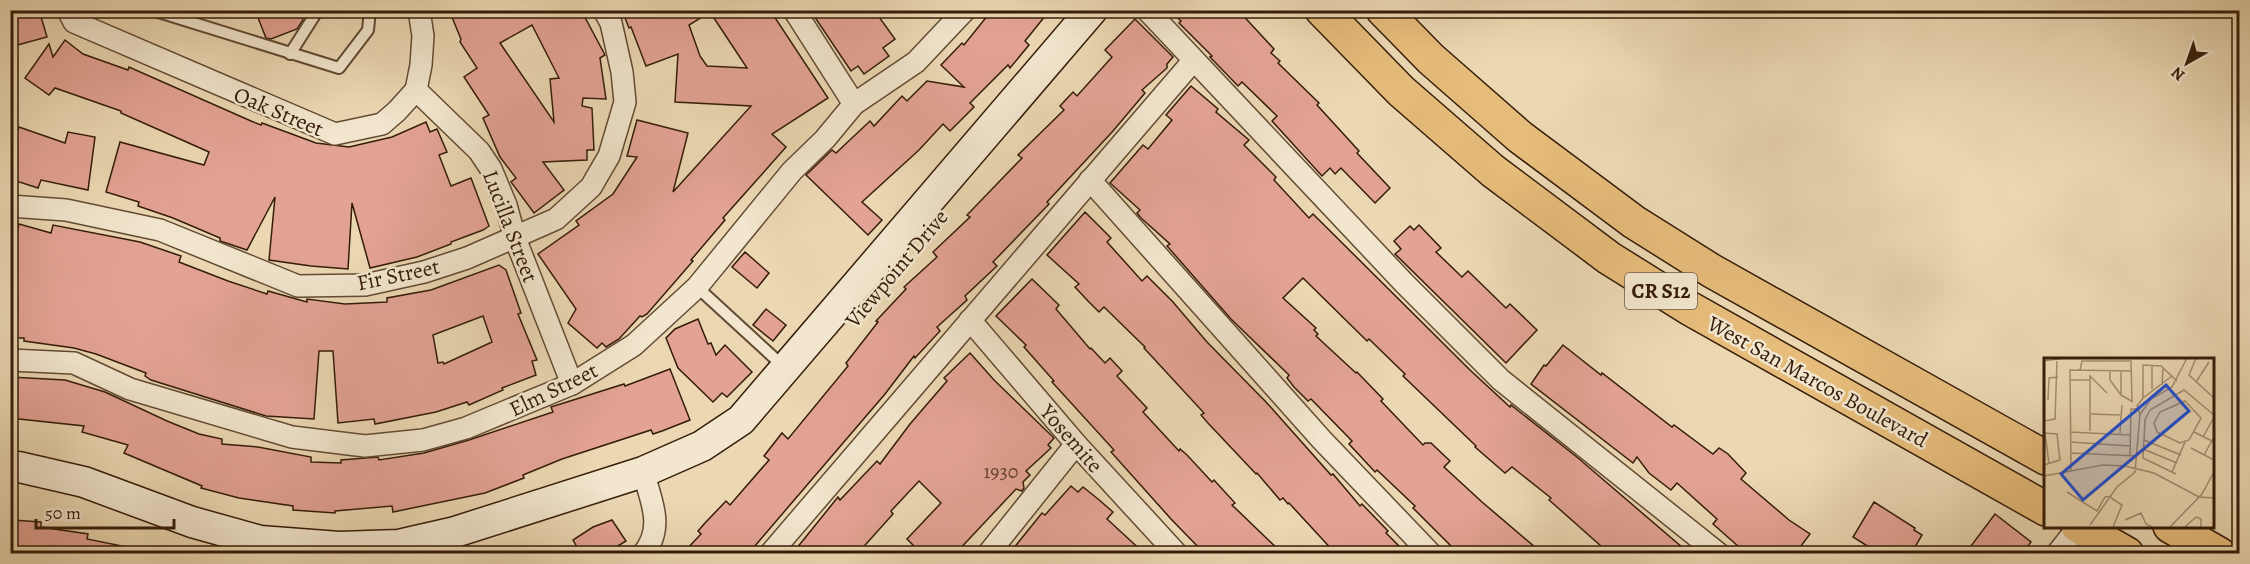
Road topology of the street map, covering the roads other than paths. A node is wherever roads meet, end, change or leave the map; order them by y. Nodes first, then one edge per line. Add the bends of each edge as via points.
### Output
1 (68, 10) edge
2 (152, 10) edge
3 (318, 10) edge
4 (370, 10) edge
5 (419, 10) edge
6 (604, 10) edge
7 (794, 10) edge
8 (965, 10) edge
9 (1092, 10) edge
10 (1116, 10) edge
11 (1147, 10) edge
12 (1322, 10) edge
13 (1383, 10) edge
14 (290, 54) junction
15 (1193, 61) junction
16 (416, 90) junction
17 (854, 104) junction
18 (1090, 180) junction
19 (10, 206) edge
20 (515, 238) junction
21 (697, 287) junction
22 (970, 320) junction
23 (10, 360) edge
24 (785, 368) junction
25 (572, 384) junction
26 (1076, 444) junction
27 (2044, 457) edge
28 (10, 467) edge
29 (643, 472) junction
30 (2044, 508) edge
31 (2078, 528) edge
32 (2081, 528) edge
33 (2174, 528) edge
34 (643, 554) edge
35 (770, 554) edge
36 (988, 554) edge
37 (1177, 554) edge
38 (1431, 554) edge
39 (1719, 554) edge
40 (2057, 554) edge
41 (2127, 554) edge
42 (2219, 554) edge

1 - 16 street, Oak Street via 74,22 335,135 381,124
2 - 14 lane
3 - 14 lane
4 - 14 lane via 368,30 339,68
5 - 16 street via 423,36
6 - 20 street, Fir Street via 611,23 625,102 609,156 591,187 556,219
7 - 17 street
8 - 17 street, Elm Street via 916,62
9 - 24 street, Viewpoint Drive
10 - 29 street, Viewpoint Drive via 754,435 729,451 682,470
11 - 15 street
12 - 30 main road, West San Marcos Boulevard / CR S12 via 1401,91 1484,164 1609,258 1689,309
13 - 27 main road, West San Marcos Boulevard / CR S12 via 1431,59 1520,137 1634,222 1712,271
15 - 18 street
15 - 39 street via 1501,380
16 - 20 street, Lucilla Street via 480,151 506,205
17 - 21 street, Elm Street via 792,171
18 - 22 street
18 - 38 street via 1321,439
19 - 20 street, Fir Street via 66,210 160,230 298,286 365,285 424,272
20 - 25 street, Lucilla Street
21 - 24 lane
21 - 25 street, Elm Street via 634,345
22 - 26 street, Yosemite
22 - 35 street
23 - 25 street, Elm Street via 74,363 130,389 264,430 365,446 423,440 466,428
24 - 29 street, Viewpoint Drive via 741,420 702,446
26 - 36 street
26 - 37 street, Yosemite
28 - 29 street, Viewpoint Drive via 84,482 192,522 260,542 339,547 398,545 454,532
29 - 34 street via 657,521
31 - 40 street
32 - 41 main road
33 - 42 main road

